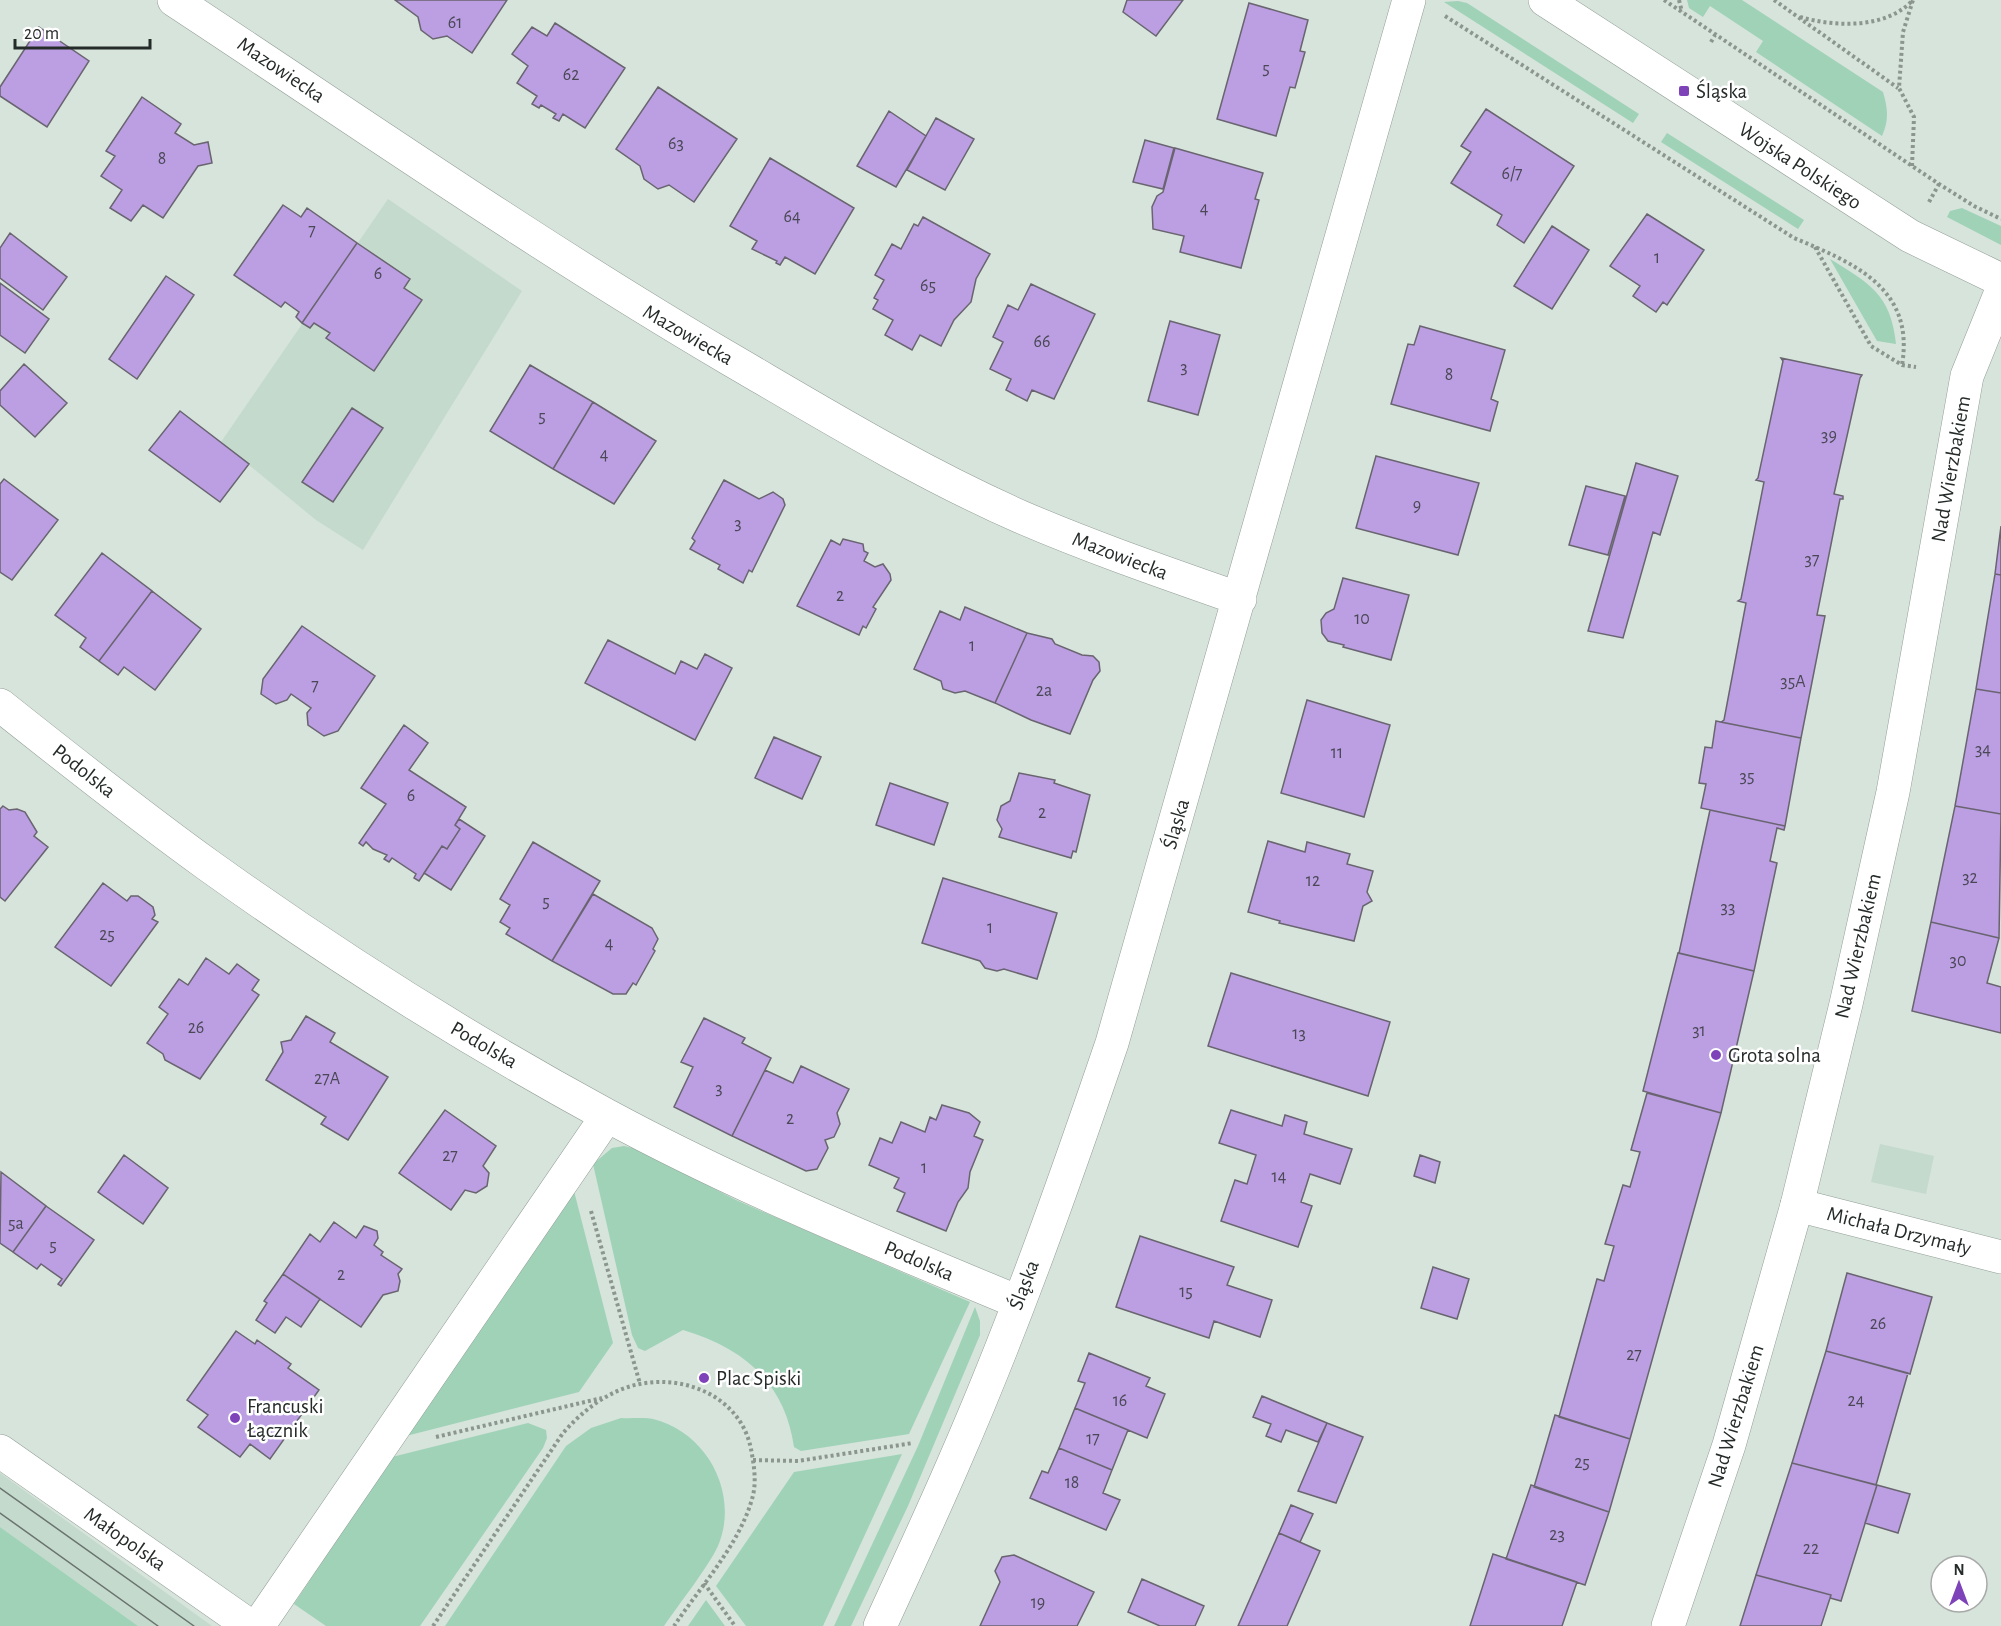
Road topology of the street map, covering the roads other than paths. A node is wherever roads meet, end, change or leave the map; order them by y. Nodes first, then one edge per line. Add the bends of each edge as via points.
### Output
1 (174, 0) edge
2 (1545, 0) edge
3 (1422, 5) edge
4 (2001, 280) edge
5 (2001, 292) edge
6 (1240, 599) junction
7 (0, 705) edge
8 (607, 1116) junction
9 (1797, 1205) junction
10 (2001, 1257) edge
11 (1018, 1302) junction
12 (0, 1451) edge
13 (250, 1626) edge
14 (258, 1626) edge
15 (880, 1626) edge
16 (1668, 1626) edge

1 - 6 street, Mazowiecka via 589,274 827,417 1019,516 1144,567
2 - 4 street, Wojska Polskiego via 1902,231
3 - 6 street, Śląska
5 - 9 street, Nad Wierzbakiem via 1966,376 1893,792
6 - 11 street, Śląska via 1112,1043
7 - 8 street, Podolska via 207,864 356,967
8 - 11 street, Podolska via 788,1205
8 - 14 street
9 - 10 street, Michała Drzymały
9 - 16 street, Nad Wierzbakiem via 1729,1445
11 - 15 street, Śląska via 956,1459
12 - 13 street, Małopolska

